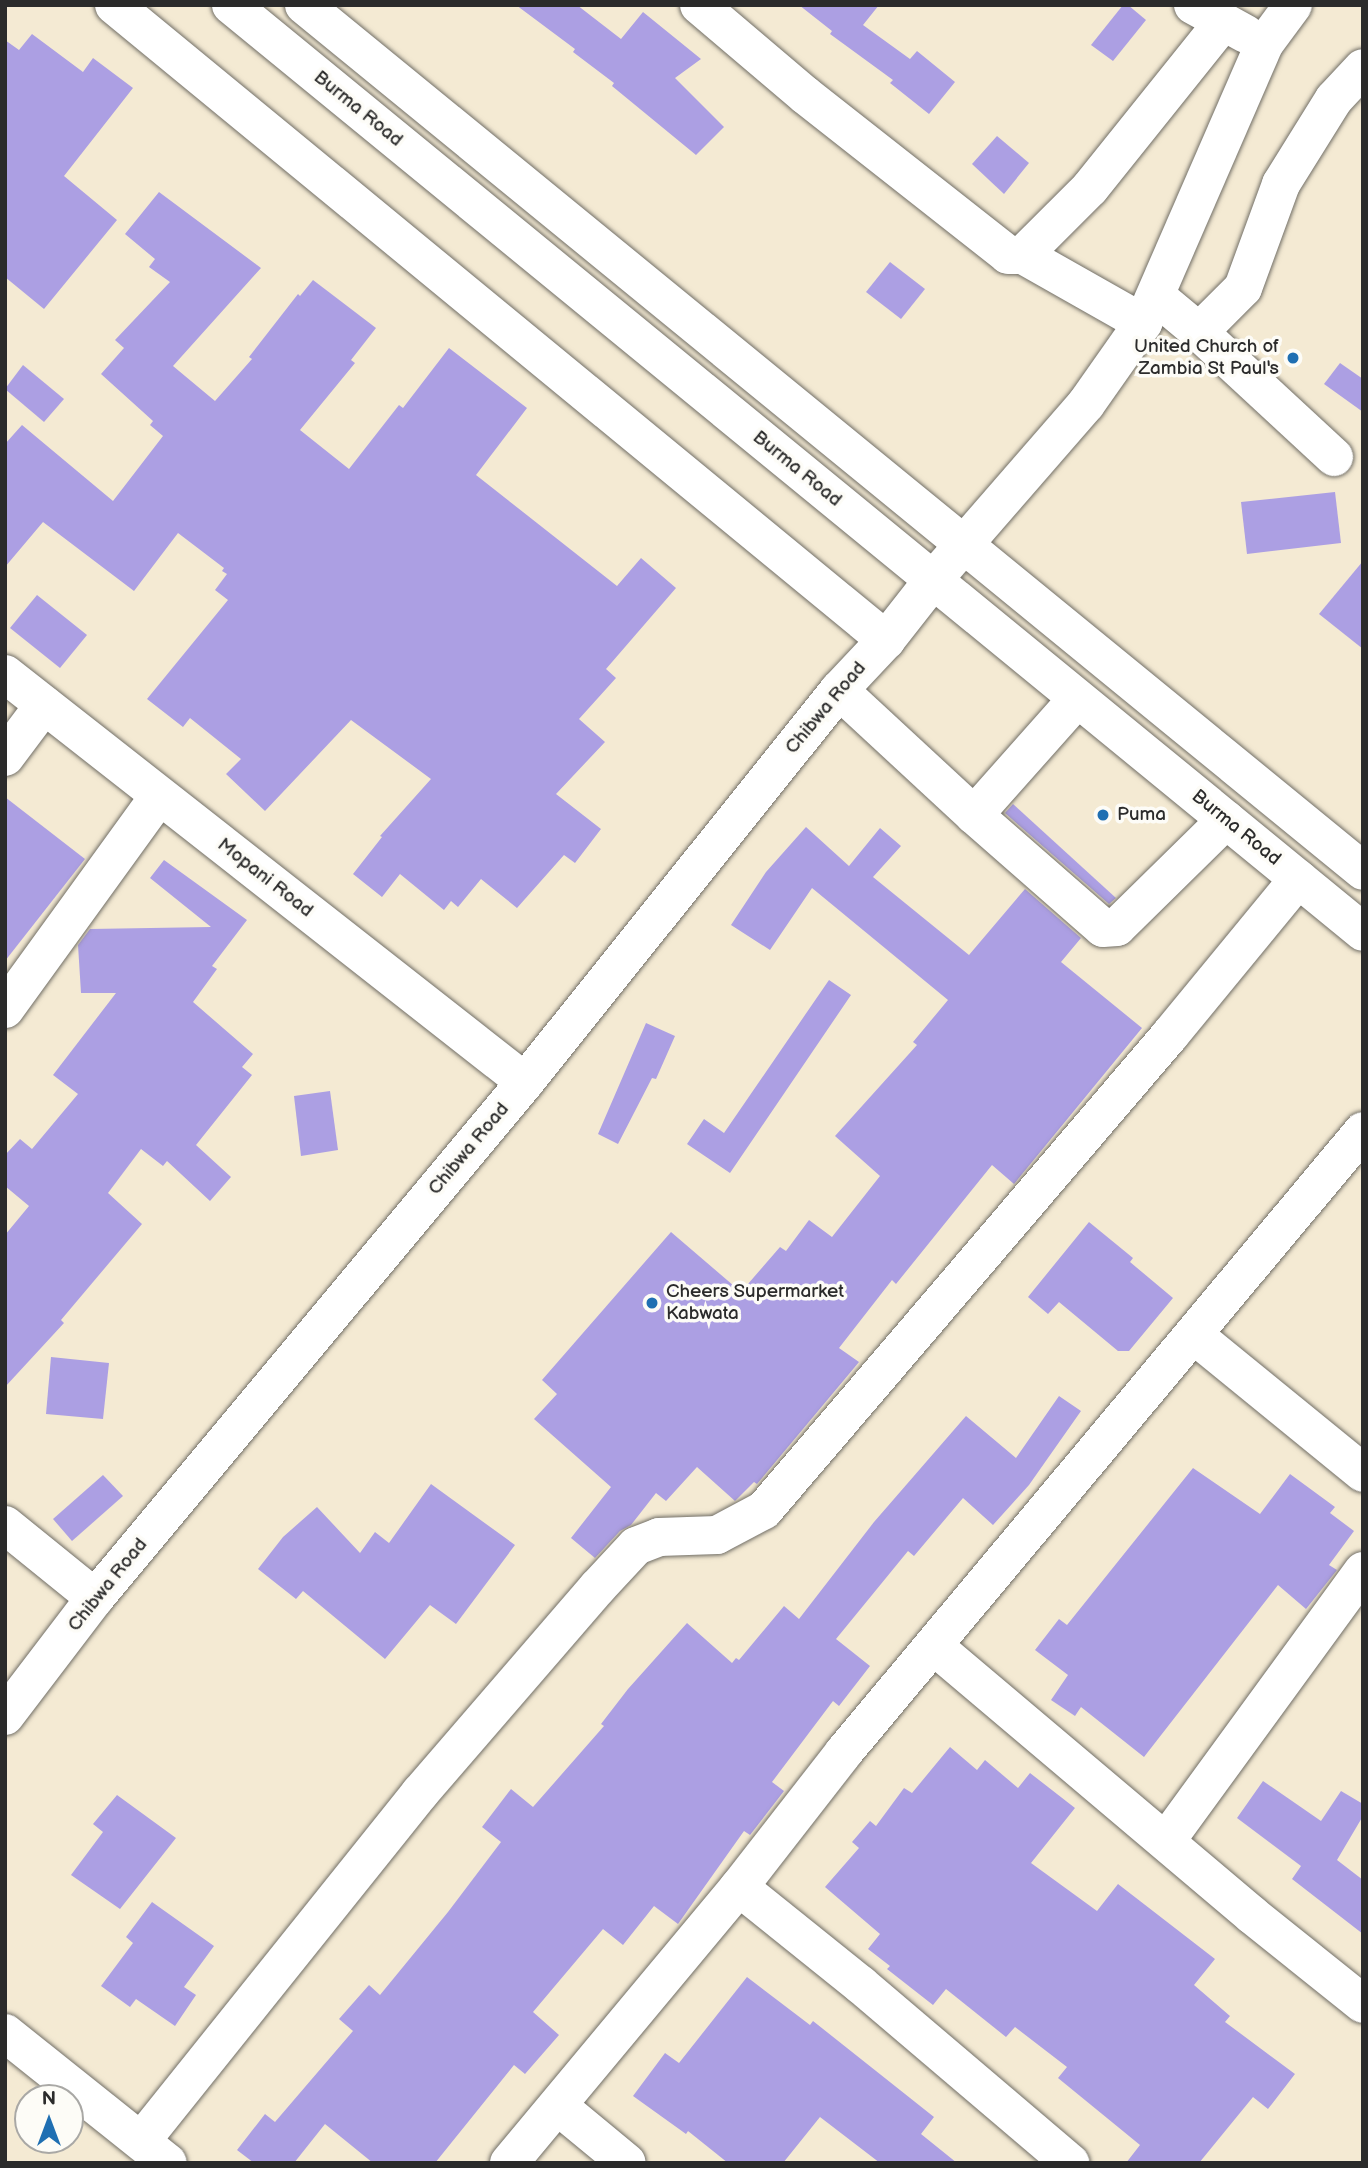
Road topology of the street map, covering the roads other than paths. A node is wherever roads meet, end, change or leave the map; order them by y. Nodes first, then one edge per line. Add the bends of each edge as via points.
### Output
1 (114, 5) edge
2 (231, 5) edge
3 (304, 5) edge
4 (699, 5) edge
5 (1293, 5) edge
6 (1207, 14) edge
7 (1265, 43) junction
8 (1363, 68) edge
9 (1023, 256) junction
10 (1149, 309) junction
11 (1199, 332) junction
12 (1334, 457) dead end
13 (964, 545) junction
14 (933, 580) junction
15 (886, 640) junction
16 (5, 674) edge
17 (839, 690) junction
18 (1077, 699) junction
19 (44, 705) junction
20 (5, 757) edge
21 (159, 796) junction
22 (974, 815) junction
23 (1226, 820) junction
24 (1363, 871) edge
25 (1298, 879) junction
26 (1363, 932) edge
27 (5, 1009) edge
28 (525, 1082) junction
29 (1363, 1131) edge
30 (1194, 1335) junction
31 (1363, 1473) edge
32 (5, 1525) edge
33 (1363, 1571) edge
34 (95, 1598) junction
35 (935, 1647) junction
36 (5, 1716) edge
37 (1166, 1841) junction
38 (739, 1887) junction
39 (1363, 2004) edge
40 (5, 2033) edge
41 (558, 2106) junction
42 (155, 2152) edge
43 (509, 2163) edge
44 (627, 2163) edge
45 (1070, 2163) edge

1 - 15 street
2 - 14 street, Burma Road
3 - 13 street
4 - 9 street via 1008,255
5 - 7 street, Chibwa Road
6 - 7 street
6 - 9 street via 1090,188
7 - 10 street, Chibwa Road
8 - 11 street via 1334,99 1282,184 1243,288
9 - 10 street
10 - 11 street
10 - 13 street, Chibwa Road via 1086,404
11 - 12 street
13 - 14 street, Chibwa Road
13 - 24 street
14 - 15 street, Chibwa Road
14 - 18 street, Burma Road
15 - 17 street, Chibwa Road
16 - 19 street, Mopani Road
17 - 22 street
17 - 28 street, Chibwa Road
18 - 22 street
18 - 23 street, Burma Road
19 - 20 street
19 - 21 street, Mopani Road
21 - 27 street
21 - 28 street, Mopani Road
22 - 23 street via 1103,928 1111,929
23 - 25 street, Burma Road
25 - 26 street, Burma Road
25 - 42 street via 764,1510 716,1535 659,1537 636,1546 597,1588 420,1793
28 - 34 street, Chibwa Road
29 - 30 street
30 - 31 street
30 - 35 street
32 - 34 street
33 - 37 street
34 - 36 street, Chibwa Road
35 - 37 street
35 - 38 street via 844,1752
37 - 39 street
38 - 41 street
38 - 45 street
40 - 42 street
41 - 43 street
41 - 44 street

